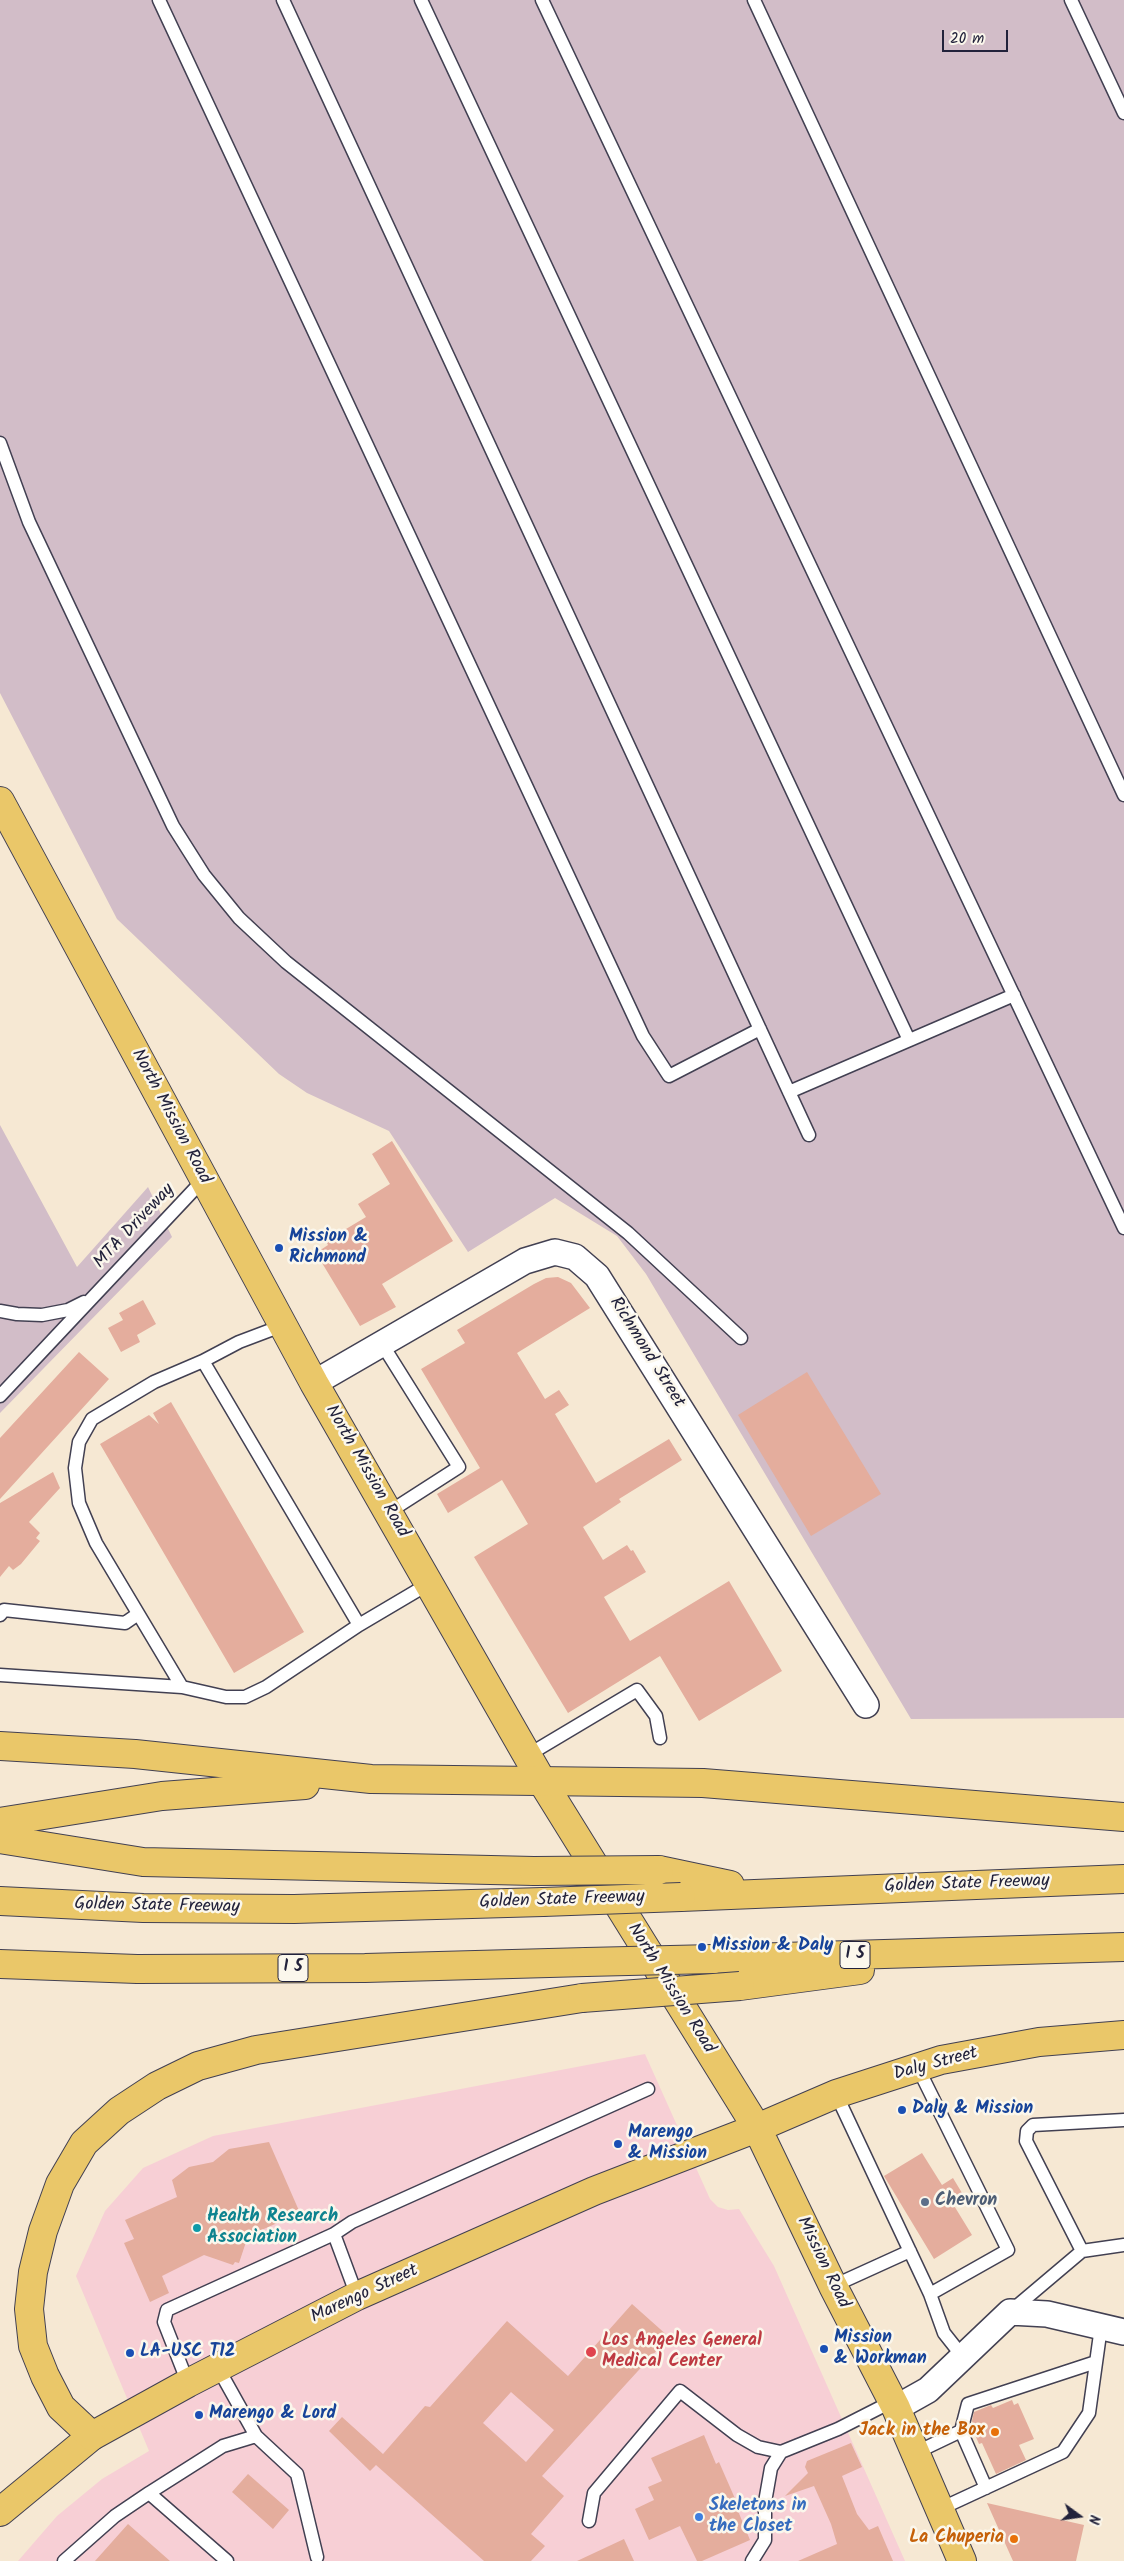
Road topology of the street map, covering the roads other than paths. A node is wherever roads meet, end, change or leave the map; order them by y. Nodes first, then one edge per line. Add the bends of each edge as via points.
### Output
1 (159, 0) edge
2 (283, 0) edge
3 (421, 0) edge
4 (542, 0) edge
5 (754, 0) edge
6 (1070, 0) edge
7 (1124, 113) edge
8 (0, 443) edge
9 (1124, 795) edge
10 (0, 801) edge
11 (1014, 995) junction
12 (760, 1029) junction
13 (909, 1040) junction
14 (789, 1092) junction
15 (809, 1135) dead end
16 (204, 1179) junction
17 (1124, 1228) edge
18 (91, 1299) junction
19 (0, 1310) edge
20 (284, 1325) junction
21 (741, 1338) dead end
22 (382, 1344) junction
23 (203, 1361) junction
24 (314, 1382) junction
25 (0, 1396) edge
26 (389, 1512) junction
27 (430, 1583) junction
28 (138, 1614) junction
29 (0, 1615) edge
30 (360, 1625) junction
31 (0, 1675) edge
32 (182, 1687) junction
33 (866, 1705) dead end
34 (660, 1738) dead end
35 (0, 1746) edge
36 (528, 1755) junction
37 (371, 1779) junction
38 (543, 1783) junction
39 (1124, 1817) edge
40 (0, 1822) edge
41 (0, 1839) edge
42 (1124, 1879) edge
43 (768, 1893) junction
44 (0, 1901) edge
45 (1124, 1947) edge
46 (997, 1950) junction
47 (0, 1964) edge
48 (1124, 2035) edge
49 (918, 2068) junction
50 (648, 2088) dead end
51 (836, 2094) junction
52 (1124, 2120) edge
53 (757, 2128) junction
54 (334, 2234) junction
55 (1124, 2245) edge
56 (910, 2251) junction
57 (1082, 2251) junction
58 (833, 2286) junction
59 (930, 2294) junction
60 (357, 2296) junction
61 (1010, 2312) junction
62 (1112, 2329) edge
63 (962, 2358) junction
64 (1096, 2362) junction
65 (218, 2368) junction
66 (188, 2384) junction
67 (894, 2405) junction
68 (961, 2431) junction
69 (92, 2436) junction
70 (256, 2436) junction
71 (781, 2452) junction
72 (916, 2453) junction
73 (986, 2488) junction
74 (149, 2493) junction
75 (2, 2507) edge
76 (940, 2509) junction
77 (589, 2521) dead end
78 (317, 2556) dead end
79 (64, 2561) edge
80 (226, 2561) edge
81 (752, 2561) edge
82 (962, 2561) edge

1 - 12 lane via 643,1036 669,1076
2 - 12 lane
3 - 13 lane
4 - 11 lane
5 - 9 lane
6 - 7 lane
8 - 21 lane via 29,522 173,826 204,875 239,918 286,962 628,1233
10 - 16 main road, North Mission Road
11 - 13 lane
11 - 17 lane
12 - 14 lane
13 - 14 lane
14 - 15 lane
16 - 18 lane, MTA Driveway
16 - 20 main road, North Mission Road
18 - 19 lane via 68,1310 42,1315
18 - 25 lane, MTA Driveway
20 - 23 lane via 239,1342
20 - 24 main road, North Mission Road
22 - 24 street, Richmond Street
22 - 26 lane via 459,1468
22 - 33 street, Richmond Street via 525,1261 555,1252 575,1257 597,1276
23 - 28 lane via 154,1382 92,1419 79,1442 75,1468 79,1503 96,1544
23 - 30 lane
24 - 26 main road, North Mission Road
26 - 27 main road, North Mission Road
27 - 30 lane
27 - 36 main road, North Mission Road
28 - 29 lane via 125,1623 4,1610
28 - 32 lane
30 - 32 lane via 266,1687 245,1697 226,1697
31 - 32 lane
34 - 36 lane via 656,1716 637,1690
35 - 37 main road via 135,1754
36 - 38 main road, North Mission Road
37 - 38 main road
37 - 40 main road via 162,1796
38 - 39 main road via 703,1783
38 - 53 main road, North Mission Road
41 - 43 main road, bridge via 143,1862 659,1870
42 - 43 main road, Golden State Freeway
43 - 44 main road, Golden State Freeway, bridge via 294,1909 143,1908
45 - 46 main road, I 5
46 - 47 main road, I 5, bridge via 365,1968 137,1969
46 - 69 main road, bridge via 740,1986 582,1998 256,2050 198,2066 157,2086 119,2111 84,2143 60,2184 32,2272 29,2309 33,2346 61,2407
48 - 49 main road, Daly Street via 1038,2042 941,2060
49 - 51 main road, Daly Street
49 - 59 lane via 1008,2250
50 - 54 lane via 352,2222
51 - 53 main road, Daly Street
51 - 56 lane
52 - 57 lane via 1033,2126 1026,2131 1026,2141
53 - 58 main road, Mission Road
53 - 60 main road, Marengo Street via 594,2191
54 - 60 lane
54 - 66 lane via 167,2310 164,2322
55 - 57 lane
56 - 58 lane
56 - 59 lane
57 - 61 lane
58 - 67 main road, Mission Road
59 - 63 lane via 944,2333
60 - 65 main road, Marengo Street
61 - 62 street via 1047,2314
61 - 63 street
62 - 64 lane
63 - 67 street via 928,2390
64 - 68 lane via 968,2404
64 - 73 lane via 1089,2413 1063,2452
65 - 66 main road, Marengo Street
65 - 70 lane
66 - 69 main road, Marengo Street
67 - 71 lane
67 - 72 main road, Mission Road
68 - 72 lane
68 - 73 lane
69 - 75 main road, Marengo Street
70 - 74 lane via 223,2446
70 - 78 lane via 297,2474
71 - 77 lane via 758,2447 737,2435 680,2392 594,2493
71 - 81 lane via 771,2468 765,2502 764,2540
72 - 76 main road, Mission Road
73 - 76 lane
74 - 79 lane via 115,2516
74 - 80 lane
76 - 82 main road, Mission Road

